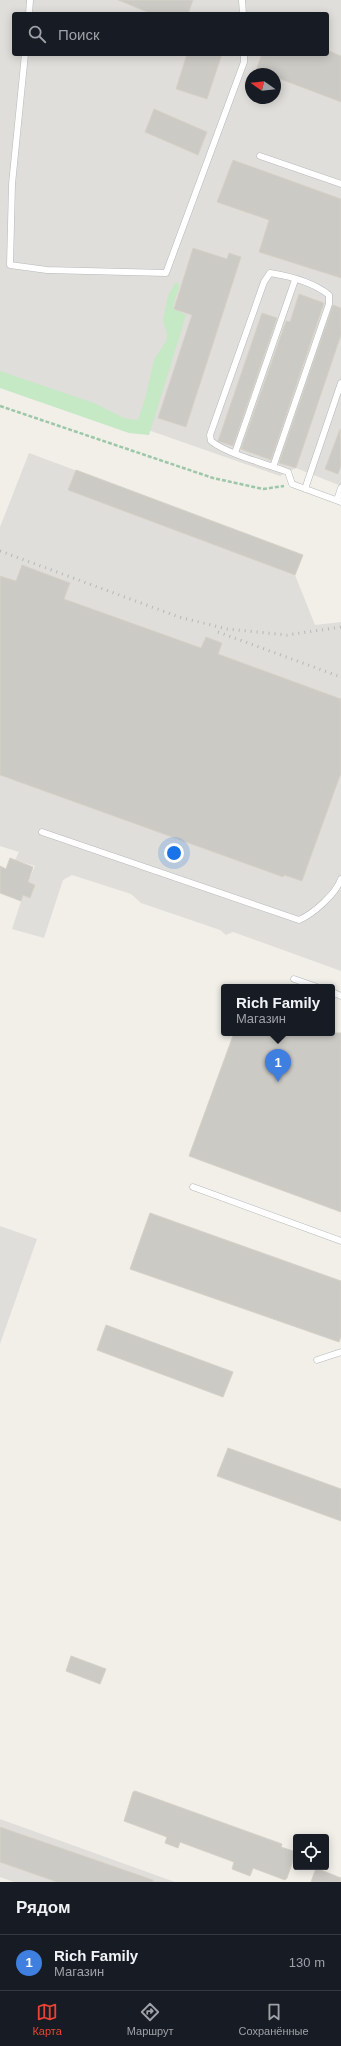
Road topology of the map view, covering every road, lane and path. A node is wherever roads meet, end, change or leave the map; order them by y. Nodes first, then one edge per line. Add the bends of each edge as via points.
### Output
1 (30, 0) edge
2 (242, 0) edge
3 (29, 12) edge
4 (243, 12) edge
5 (25, 56) edge
6 (244, 56) edge
7 (260, 156) dead end
8 (341, 184) edge
9 (295, 280) junction
10 (341, 383) edge
11 (0, 406) edge
12 (235, 453) junction
13 (273, 467) junction
14 (292, 484) junction
15 (341, 488) edge
16 (305, 489) junction
17 (339, 501) edge
18 (42, 832) dead end
19 (341, 879) edge
20 (294, 979) dead end
21 (308, 984) edge
22 (193, 1187) dead end
23 (341, 1240) edge
24 (341, 1352) edge
25 (317, 1360) dead end

1 - 3 lane
2 - 4 lane
5 - 6 lane via 12,184 10,265 48,270 166,273 244,62
7 - 8 lane
9 - 12 lane
9 - 12 lane via 270,273 264,282 212,427 211,441
9 - 13 lane via 322,289 329,295 329,304
10 - 16 lane
11 - 14 path via 213,478 263,490
12 - 13 lane
13 - 14 lane via 288,472
14 - 16 lane
15 - 17 lane
16 - 17 lane
18 - 19 lane via 299,920 309,915 339,886
20 - 21 lane
22 - 23 lane
24 - 25 lane

